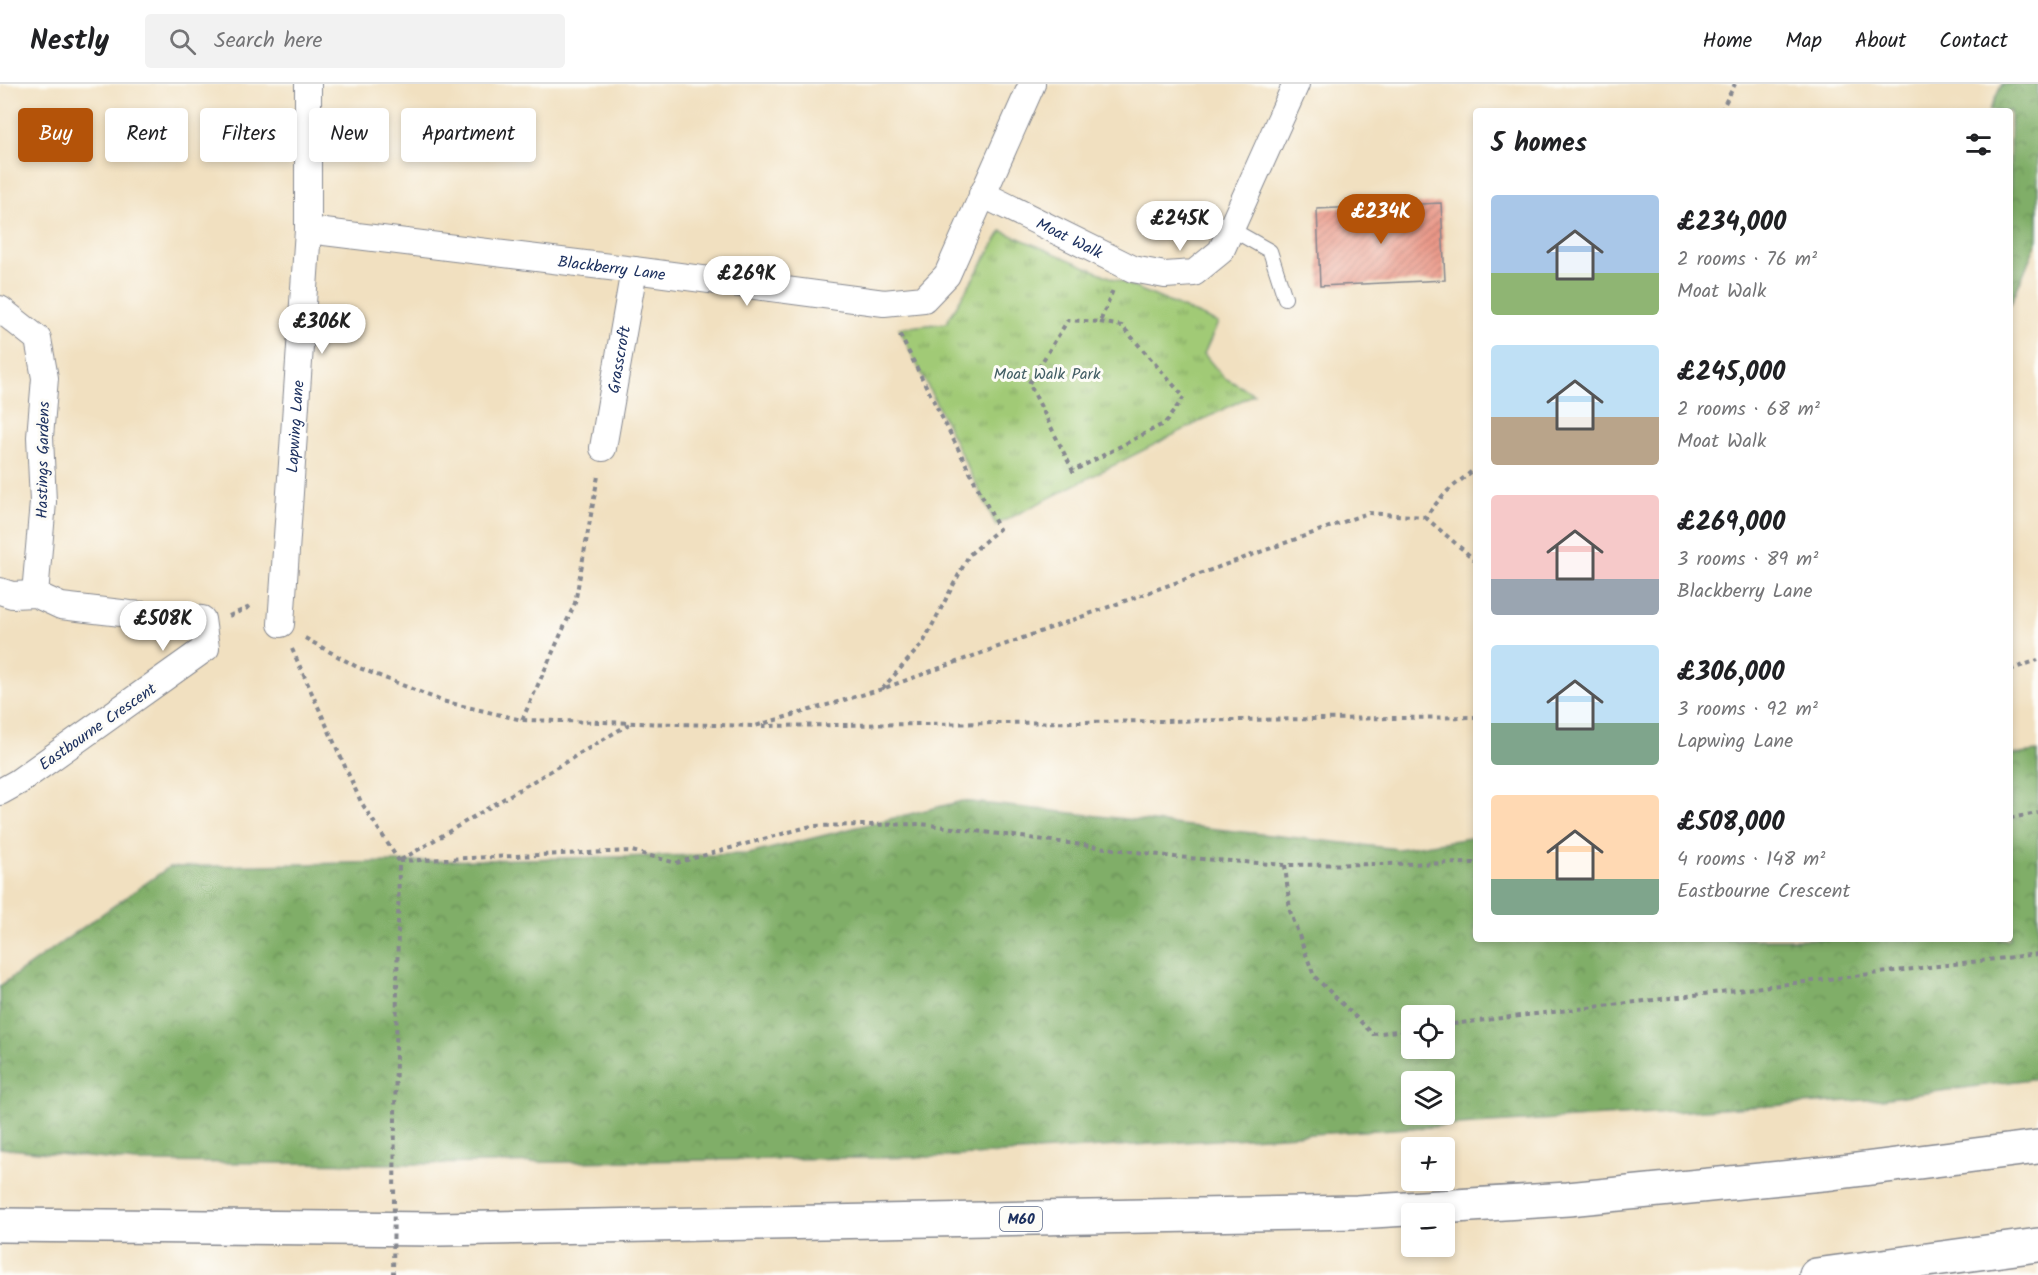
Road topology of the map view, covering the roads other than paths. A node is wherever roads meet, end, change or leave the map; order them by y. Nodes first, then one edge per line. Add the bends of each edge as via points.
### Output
1 (308, 84) edge
2 (1032, 84) edge
3 (1296, 84) edge
4 (982, 194) junction
5 (1231, 229) junction
6 (308, 230) junction
7 (634, 270) junction
8 (1285, 298) dead end
9 (0, 309) edge
10 (603, 448) road end
11 (0, 591) edge
12 (35, 594) junction
13 (281, 624) road end
14 (0, 792) edge
15 (2038, 1147) edge
16 (0, 1226) edge
17 (2038, 1245) edge
18 (1816, 1275) edge

1 - 6 street, Lapwing Lane
2 - 4 street, Blackberry Lane
3 - 5 street, Moat Walk
4 - 5 street, Moat Walk via 1133,269 1165,275 1194,273 1221,251
4 - 7 street, Blackberry Lane via 947,275 924,299 884,303
5 - 8 lane via 1270,251
6 - 7 street, Blackberry Lane
6 - 13 street, Lapwing Lane
7 - 10 street, Grasscroft
9 - 12 street, Hastings Gardens via 38,339 45,378 40,437 43,502
11 - 12 street
12 - 14 street, Eastbourne Crescent via 61,606 202,619 206,648
15 - 16 highway, M60 via 1832,1173 1568,1199 1357,1212 439,1229
17 - 18 highway

